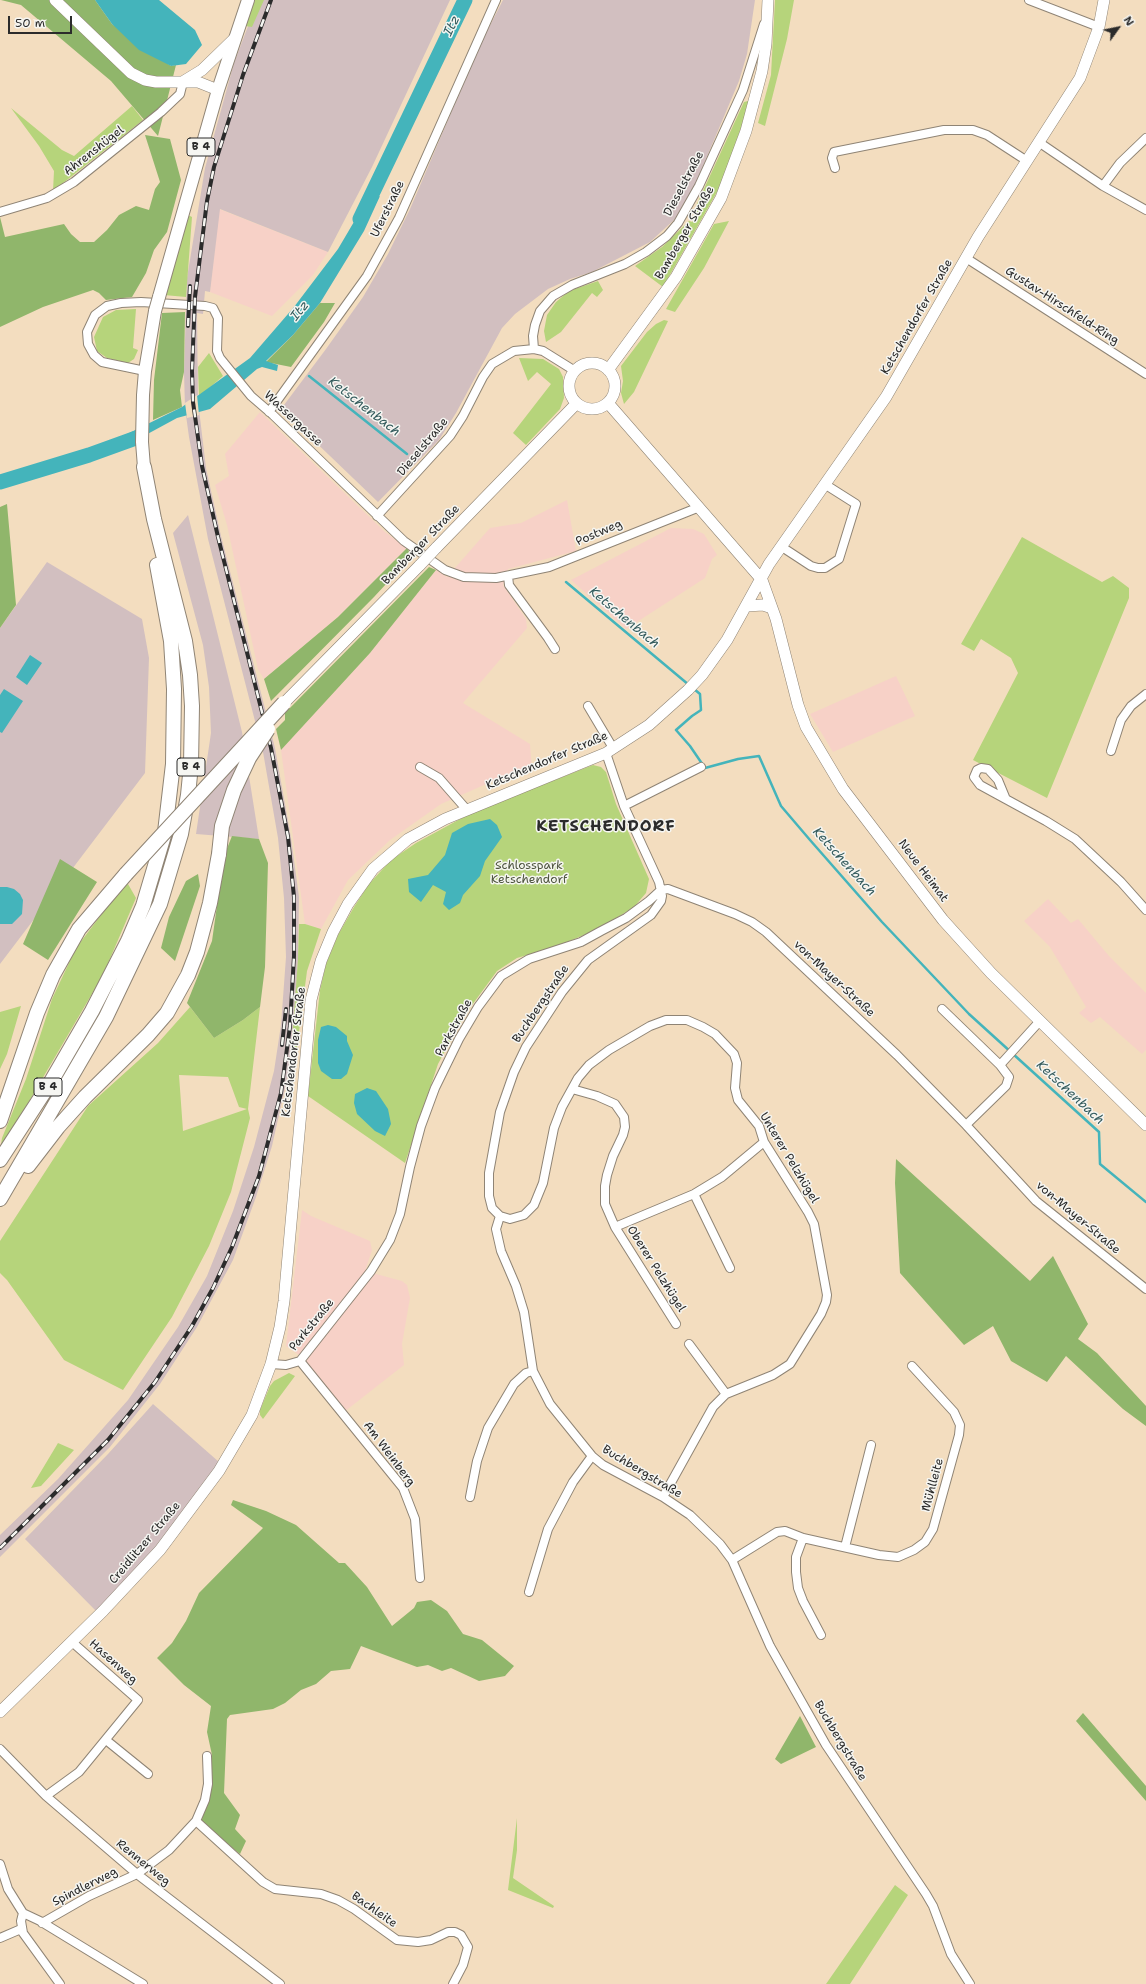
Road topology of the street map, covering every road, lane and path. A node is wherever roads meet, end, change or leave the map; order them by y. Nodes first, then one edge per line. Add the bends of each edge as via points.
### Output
1 (55, 0) edge
2 (248, 0) edge
3 (496, 0) edge
4 (1029, 0) edge
5 (1104, 0) edge
6 (768, 5) edge
7 (1099, 27) junction
8 (235, 38) junction
9 (183, 82) junction
10 (218, 90) junction
11 (1146, 138) edge
12 (1040, 143) junction
13 (1027, 161) junction
14 (835, 168) dead end
15 (1103, 186) junction
16 (1146, 210) edge
17 (0, 212) edge
18 (966, 258) junction
19 (534, 349) junction
20 (608, 370) junction
21 (575, 371) junction
22 (145, 372) junction
23 (1146, 374) edge
24 (608, 403) junction
25 (576, 404) junction
26 (270, 412) junction
27 (144, 467) junction
28 (826, 485) junction
29 (697, 508) junction
30 (377, 516) junction
31 (782, 547) junction
32 (508, 576) junction
33 (762, 580) junction
34 (747, 606) junction
35 (772, 608) junction
36 (555, 650) dead end
37 (1146, 694) edge
38 (284, 703) junction
39 (588, 706) dead end
40 (609, 750) junction
41 (1111, 751) dead end
42 (420, 766) dead end
43 (701, 767) dead end
44 (1005, 797) dead end
45 (624, 806) junction
46 (467, 810) junction
47 (661, 890) junction
48 (1146, 910) edge
49 (942, 1009) dead end
50 (1040, 1022) junction
51 (1000, 1065) junction
52 (572, 1089) junction
53 (0, 1121) edge
54 (966, 1124) junction
55 (1146, 1126) edge
56 (764, 1142) junction
57 (0, 1160) edge
58 (694, 1194) junction
59 (0, 1199) edge
60 (0, 1203) edge
61 (500, 1216) junction
62 (615, 1227) junction
63 (730, 1268) dead end
64 (1146, 1289) edge
65 (676, 1324) dead end
66 (689, 1344) dead end
67 (300, 1361) junction
68 (271, 1364) junction
69 (912, 1366) dead end
70 (533, 1371) junction
71 (726, 1394) junction
72 (871, 1445) dead end
73 (592, 1456) junction
74 (470, 1497) dead end
75 (663, 1497) junction
76 (803, 1538) junction
77 (845, 1547) junction
78 (732, 1560) junction
79 (420, 1578) dead end
80 (529, 1592) dead end
81 (821, 1635) dead end
82 (72, 1642) junction
83 (0, 1712) edge
84 (106, 1740) junction
85 (0, 1749) edge
86 (207, 1756) dead end
87 (148, 1774) dead end
88 (46, 1796) junction
89 (196, 1821) junction
90 (0, 1864) edge
91 (137, 1874) junction
92 (23, 1913) junction
93 (42, 1923) junction
94 (21, 1929) junction
95 (0, 1938) edge
96 (60, 1984) edge
97 (143, 1984) edge
98 (280, 1984) edge
99 (453, 1984) edge
100 (970, 1984) edge

1 - 9 street via 131,73 156,82
2 - 8 main road, B 4
3 - 26 street, Uferstraße via 395,224 367,276
4 - 7 street
5 - 7 street, Ketschendorfer Straße
6 - 19 street, Dieselstraße via 743,90 688,208 667,236 646,252 553,296 540,311 535,325
6 - 20 street, Bamberger Straße via 765,50 756,96 721,198 676,277
7 - 12 street, Ketschendorfer Straße via 1080,78
8 - 9 street via 202,70
8 - 10 main road, B 4
9 - 10 street via 198,82
9 - 17 street, Ahrenshügel via 180,94 161,112 74,182 47,198
10 - 22 main road, B 4, bridge via 158,297
11 - 15 street via 1120,163
12 - 13 street, Ketschendorfer Straße
12 - 15 street
13 - 14 street via 987,135 973,130 958,129 834,152 832,158
13 - 18 street, Ketschendorfer Straße
15 - 16 street
18 - 23 street, Gustav-Hirschfeld-Ring
18 - 28 street, Ketschendorfer Straße via 892,388
19 - 21 street, Dieselstraße via 543,351
19 - 30 street, Dieselstraße via 514,351 492,364 450,436
20 - 21 street via 591,363 582,365
20 - 24 street via 615,386 614,395
21 - 25 street via 568,388
22 - 26 street, Wassergasse via 102,362 94,355 88,344 87,332 95,314 107,306 121,303 141,302 212,308 218,318 217,350 224,365 251,396
22 - 27 main road, B 4 via 142,442
24 - 25 street via 593,410
24 - 29 street
25 - 38 street, Bamberger Straße, bridge
26 - 30 street, Wassergasse
27 - 57 highway, B 4 via 149,521 171,641 174,689 174,764 165,832 148,892 128,941 56,1074
27 - 59 highway, B 4 via 154,519 185,641 190,675 191,765 181,834 160,904 106,1017
28 - 31 street, Ketschendorfer Straße
28 - 31 street via 856,504 839,559 825,568 818,568
29 - 32 street, Postweg via 549,567
29 - 33 street
30 - 32 street, Wassergasse via 420,554 446,570 478,579
31 - 33 street, Ketschendorfer Straße via 769,564
32 - 36 street via 509,585
33 - 34 street, Ketschendorfer Straße
33 - 35 street, Neue Heimat
34 - 35 street via 763,605
34 - 40 street, Ketschendorfer Straße via 717,656 691,686 650,725
35 - 50 street, Neue Heimat via 806,727 832,773 943,920
37 - 41 street via 1131,706 1121,720
38 - 53 highway, bridge via 126,874 79,929 53,975 37,1013
38 - 60 highway, bridge via 249,758 236,784 224,820 210,903 197,952 188,975 167,1013 58,1127
39 - 40 street
40 - 45 street
40 - 46 street, Ketschendorfer Straße
42 - 46 street via 439,778
43 - 45 street
44 - 48 street via 1075,839 1121,882
45 - 47 street
46 - 68 street, Ketschendorfer Straße via 408,839 373,869 348,904 321,961 308,1022 284,1300
47 - 54 street, von-Mayer-Straße via 673,890 735,914 766,932
47 - 61 street, Buchbergstraße via 661,901 651,915 602,949 576,973 526,1047 505,1095 493,1142 489,1196 492,1208
47 - 67 street, Parkstraße via 632,914 602,931 581,942 529,959 501,976 459,1039 439,1081 421,1126 400,1214 390,1240 371,1271
49 - 51 street
50 - 51 street
50 - 55 street, Neue Heimat
51 - 54 street via 1008,1074 1009,1081
52 - 56 street, Unterer Pelzhügel via 589,1065 626,1039 666,1020 687,1020 715,1034 734,1054 737,1063 736,1094 743,1108 759,1126
52 - 61 street, Unterer Pelzhügel via 554,1128 534,1206 524,1215 510,1219
52 - 62 street, Oberer Pelzhügel via 615,1104 624,1117 623,1136 613,1156 605,1186 605,1204
54 - 64 street, von-Mayer-Straße via 1036,1201
56 - 58 street, Oberer Pelzhügel via 722,1177
56 - 71 street, Unterer Pelzhügel via 814,1224 825,1276 826,1302 790,1364 773,1375
58 - 62 street, Oberer Pelzhügel
58 - 63 street
61 - 70 street, Buchbergstraße via 496,1230 501,1251 524,1312
62 - 65 street, Oberer Pelzhügel
66 - 71 street
67 - 68 street, Parkstraße via 286,1365
67 - 79 street, Am Weinberg via 403,1488 415,1519
68 - 82 street, Creidlitzer Straße via 252,1414 219,1472 160,1550
69 - 77 street, Mühlleite via 954,1412 960,1425 933,1529 925,1542 898,1557
70 - 73 street, Buchbergstraße via 550,1404
70 - 74 street via 526,1373 514,1384 488,1428 477,1461
71 - 75 street, Unterer Pelzhügel via 713,1407
72 - 77 street
73 - 75 street, Buchbergstraße via 603,1465
73 - 80 street via 573,1482 548,1529
75 - 78 street, Buchbergstraße via 694,1518
76 - 77 street, Mühlleite
76 - 78 street, Mühlleite via 785,1531 777,1532
76 - 81 street via 796,1557 798,1588
78 - 100 street, Buchbergstraße via 770,1646 826,1745 926,1894 951,1954
82 - 83 street, Creidlitzer Straße
82 - 84 street, Hasenweg via 138,1700
84 - 87 street
84 - 88 street via 79,1772
85 - 88 street, Rennerweg
86 - 89 street, Spindlerweg via 208,1791
88 - 91 street, Rennerweg
89 - 91 street, Spindlerweg via 169,1850
89 - 99 street, Bachleite via 263,1882 275,1889 321,1894 338,1900 397,1940 425,1941 448,1932 461,1935 468,1947 463,1965
90 - 92 street via 8,1889
91 - 93 street, Spindlerweg via 89,1896
91 - 98 street, Rennerweg
92 - 93 street
92 - 94 street
93 - 97 street
94 - 95 street
94 - 96 street

